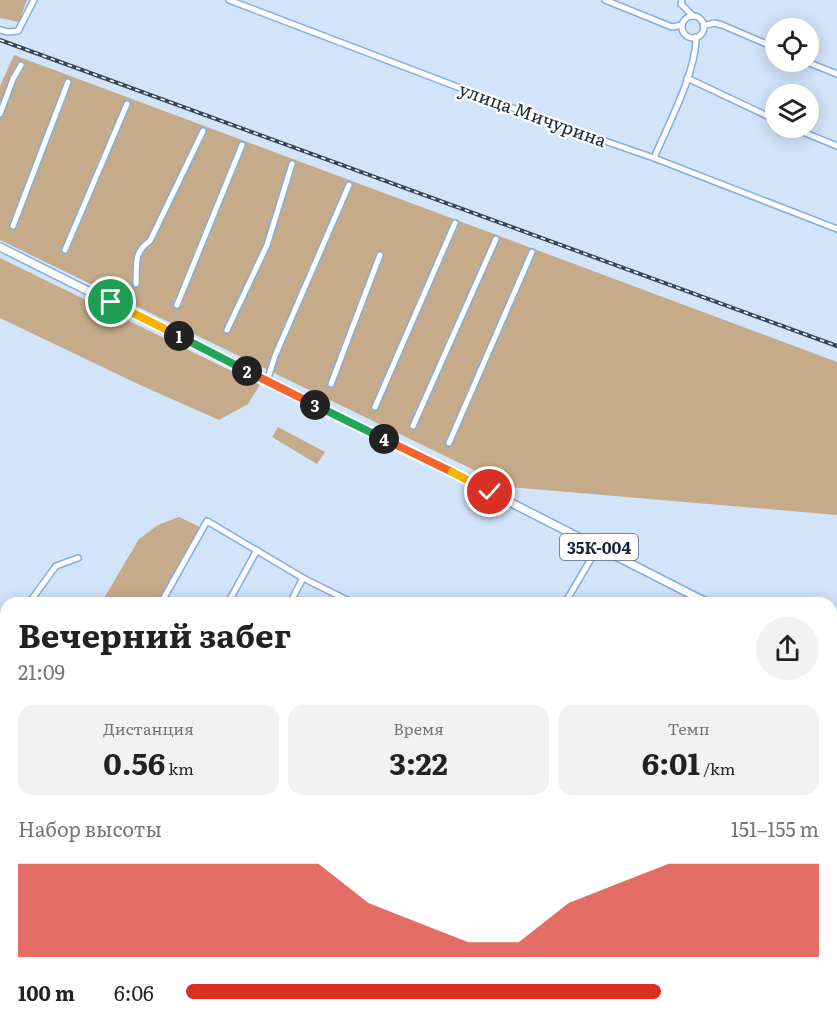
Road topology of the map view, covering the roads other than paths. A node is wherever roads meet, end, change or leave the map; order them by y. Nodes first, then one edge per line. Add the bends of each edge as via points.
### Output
1 (34, 0) edge
2 (229, 0) edge
3 (605, 0) edge
4 (682, 0) edge
5 (693, 16) junction
6 (682, 25) junction
7 (703, 26) junction
8 (0, 30) edge
9 (696, 37) junction
10 (765, 43) edge
11 (21, 65) dead end
12 (819, 67) edge
13 (837, 74) edge
14 (687, 78) junction
15 (68, 82) dead end
16 (127, 104) dead end
17 (0, 114) edge
18 (765, 115) edge
19 (203, 131) dead end
20 (817, 138) edge
21 (242, 145) dead end
22 (837, 146) edge
23 (654, 158) junction
24 (292, 164) dead end
25 (348, 185) dead end
26 (454, 224) dead end
27 (13, 226) dead end
28 (837, 229) edge
29 (496, 239) dead end
30 (0, 248) edge
31 (65, 250) dead end
32 (532, 252) dead end
33 (380, 255) dead end
34 (136, 284) dead end
35 (177, 305) dead end
36 (227, 330) dead end
37 (267, 381) junction
38 (331, 384) dead end
39 (375, 407) dead end
40 (413, 426) dead end
41 (450, 443) dead end
42 (598, 547) junction
43 (257, 550) junction
44 (78, 558) dead end
45 (303, 578) junction
46 (33, 597) edge
47 (164, 597) edge
48 (231, 597) edge
49 (293, 597) edge
50 (341, 597) edge
51 (569, 597) edge
52 (696, 597) edge

1 - 8 street via 18,31
2 - 23 street, улица Мичурина
3 - 6 street via 672,27
4 - 5 street via 681,4
5 - 6 street
5 - 7 street
6 - 9 street via 686,35
7 - 9 street
7 - 10 street via 722,25
9 - 14 street
11 - 17 street
12 - 13 street
14 - 18 street
14 - 23 street
15 - 27 street
16 - 31 street
19 - 34 street via 150,242 138,252
20 - 22 street
21 - 35 street
23 - 28 street, улица Мичурина
24 - 36 street via 267,244
25 - 37 street
26 - 39 street
29 - 40 street
30 - 37 main road, 35К-004
32 - 41 street
33 - 38 street
37 - 42 main road, 35К-004
42 - 51 street
42 - 52 main road, 35К-004
43 - 45 street
43 - 47 street via 207,521
43 - 48 street
44 - 46 street via 56,566
45 - 49 street
45 - 50 street

